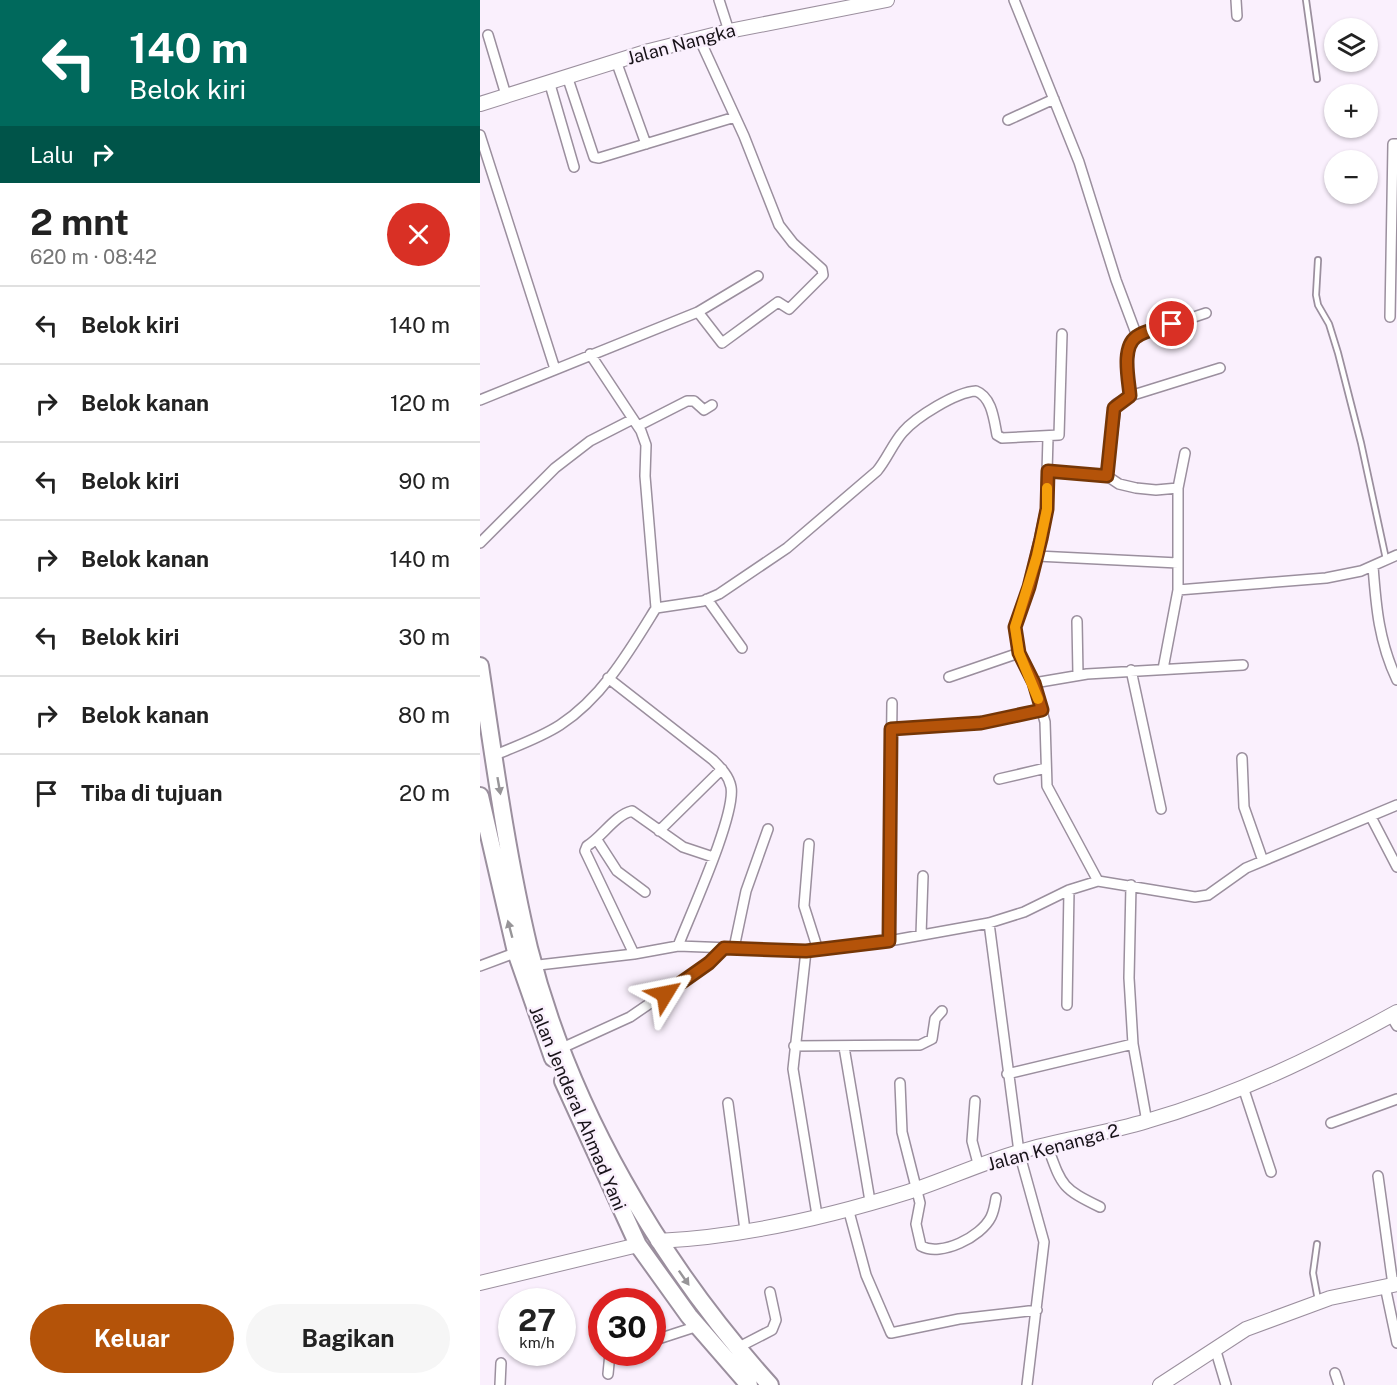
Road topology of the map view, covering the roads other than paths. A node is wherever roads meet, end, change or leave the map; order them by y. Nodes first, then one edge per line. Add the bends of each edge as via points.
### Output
1 (719, 0) edge
2 (886, 0) edge
3 (1014, 0) edge
4 (1236, 0) edge
5 (1306, 0) edge
6 (1237, 16) dead end
7 (729, 31) junction
8 (488, 35) dead end
9 (699, 38) junction
10 (616, 61) junction
11 (567, 76) junction
12 (1317, 79) dead end
13 (549, 81) junction
14 (506, 95) junction
15 (1054, 99) junction
16 (480, 104) edge
17 (735, 117) junction
18 (1008, 120) dead end
19 (480, 135) edge
20 (646, 144) junction
21 (1397, 144) edge
22 (574, 167) dead end
23 (1318, 260) dead end
24 (758, 276) dead end
25 (702, 310) junction
26 (1206, 313) dead end
27 (1390, 317) dead end
28 (1062, 334) dead end
29 (1137, 336) junction
30 (590, 354) junction
31 (1220, 368) dead end
32 (555, 369) junction
33 (1130, 396) junction
34 (480, 400) edge
35 (712, 405) dead end
36 (635, 423) junction
37 (1048, 437) junction
38 (1185, 453) dead end
39 (1048, 471) junction
40 (1107, 476) junction
41 (1178, 488) junction
42 (480, 543) edge
43 (1397, 555) edge
44 (1037, 556) junction
45 (1386, 560) junction
46 (1178, 563) junction
47 (1373, 566) junction
48 (1178, 590) junction
49 (707, 599) junction
50 (656, 608) junction
51 (1077, 621) dead end
52 (742, 648) dead end
53 (1019, 653) junction
54 (1243, 665) dead end
55 (480, 666) edge
56 (1163, 669) junction
57 (1131, 670) junction
58 (1077, 675) junction
59 (949, 677) dead end
60 (609, 678) junction
61 (1397, 680) edge
62 (1034, 683) junction
63 (892, 703) dead end
64 (1042, 710) junction
65 (891, 729) junction
66 (494, 756) junction
67 (1242, 758) dead end
68 (1046, 768) junction
69 (722, 769) junction
70 (999, 779) dead end
71 (480, 796) edge
72 (1397, 805) edge
73 (1161, 809) dead end
74 (1371, 817) junction
75 (768, 829) dead end
76 (484, 830) edge
77 (659, 831) junction
78 (508, 832) junction
79 (597, 840) junction
80 (808, 844) dead end
81 (713, 857) junction
82 (1263, 861) junction
83 (1397, 867) edge
84 (923, 876) dead end
85 (1098, 881) junction
86 (1131, 885) junction
87 (1069, 890) junction
88 (645, 892) dead end
89 (989, 923) junction
90 (921, 936) junction
91 (889, 941) junction
92 (678, 946) junction
93 (724, 948) junction
94 (734, 948) junction
95 (818, 950) junction
96 (806, 951) junction
97 (634, 954) junction
98 (526, 958) junction
99 (480, 966) edge
100 (1067, 1005) dead end
101 (942, 1011) dead end
102 (1395, 1018) edge
103 (1133, 1044) junction
104 (794, 1046) junction
105 (844, 1047) junction
106 (562, 1048) junction
107 (1007, 1074) junction
108 (900, 1083) dead end
109 (1243, 1087) junction
110 (1397, 1099) edge
111 (975, 1101) dead end
112 (728, 1103) dead end
113 (1147, 1122) junction
114 (1331, 1123) dead end
115 (1047, 1145) junction
116 (1019, 1152) junction
117 (979, 1167) junction
118 (1271, 1172) dead end
119 (1378, 1176) dead end
120 (917, 1188) junction
121 (996, 1198) dead end
122 (870, 1201) junction
123 (1100, 1207) dead end
124 (848, 1208) junction
125 (817, 1215) junction
126 (745, 1230) junction
127 (658, 1241) junction
128 (1317, 1244) dead end
129 (638, 1245) junction
130 (480, 1284) edge
131 (1392, 1285) edge
132 (770, 1292) dead end
133 (1318, 1303) junction
134 (1038, 1310) junction
135 (698, 1326) junction
136 (666, 1336) edge
137 (1397, 1343) edge
138 (737, 1347) junction
139 (1215, 1348) junction
140 (501, 1366) edge
141 (609, 1366) edge
142 (1335, 1373) dead end
143 (608, 1374) dead end
144 (500, 1385) edge
145 (749, 1385) edge
146 (770, 1385) edge
147 (1027, 1385) edge
148 (1160, 1385) edge
149 (1226, 1385) edge
150 (1339, 1385) edge

1 - 7 street
2 - 7 street, Jalan Nangka
3 - 15 street
4 - 6 street
5 - 12 lane
7 - 9 street, Jalan Nangka
8 - 14 street
9 - 10 street, Jalan Nangka
9 - 17 street
10 - 11 street, Jalan Nangka
10 - 20 street
11 - 13 street, Jalan Nangka
11 - 20 street via 594,157
13 - 14 street, Jalan Nangka
13 - 22 street
14 - 16 street, Jalan Nangka
15 - 18 street
15 - 29 street
17 - 20 street
17 - 25 street via 779,225 822,269 823,275 789,309 778,302 722,343
19 - 32 street
21 - 27 street via 1393,144
23 - 45 lane via 1318,305 1338,353
24 - 25 street
25 - 30 street
26 - 29 street
28 - 37 street via 1061,432
29 - 33 street via 1128,355
30 - 32 street
30 - 36 street
31 - 33 street
32 - 34 street
33 - 40 street via 1114,408
35 - 36 street via 704,410 694,401 687,401
36 - 42 street via 590,441 555,468
36 - 50 street via 646,445
37 - 39 street
37 - 49 street via 997,435 990,404 976,390 950,400 901,433 877,471 827,516 787,548
38 - 41 street
39 - 40 street
39 - 44 street via 1047,509
40 - 41 street via 1136,488
41 - 46 street
43 - 45 street
44 - 46 street
44 - 53 street via 1015,627
45 - 47 street
46 - 48 street
47 - 48 street via 1326,578
47 - 61 street via 1378,628 1385,656
48 - 56 street
49 - 50 street
49 - 52 street
50 - 60 street
51 - 58 street
53 - 59 street
53 - 62 street
54 - 56 street
55 - 66 highway, Jalan Jenderal Ahmad Yani
56 - 57 street
57 - 58 street
57 - 73 street
58 - 62 street
60 - 66 street via 584,707 561,725
60 - 69 street
62 - 64 street
63 - 65 street
64 - 65 street via 981,723
64 - 68 street via 1047,732
65 - 91 street
66 -> 78 highway, Jalan Jenderal Ahmad Yani
67 - 82 street via 1244,807
68 - 70 street
68 - 85 street via 1050,794
69 - 77 street
69 - 81 street via 731,786 731,796
71 - 76 highway, Jalan Jenderal Ahmad Yani
72 - 74 street
74 - 82 street
74 - 83 street
75 - 94 street via 746,891
76 - 78 highway
98 -> 76 highway, Jalan Jenderal Ahmad Yani
77 - 79 street via 630,810
77 - 81 street via 688,850
78 - 98 highway, Jalan Jenderal Ahmad Yani
79 - 88 street via 617,871
79 - 97 street via 585,851
80 - 95 street via 804,906
81 - 92 street
82 - 86 street via 1241,870 1208,896 1186,896
84 - 90 street
85 - 86 street
85 - 87 street
86 - 103 street via 1128,978
87 - 89 street via 1024,912
87 - 100 street
89 - 90 street
89 - 107 street
90 - 91 street
91 - 95 street
92 - 93 street
92 - 97 street
93 - 94 street
93 - 106 street via 709,963 630,1017
94 - 96 street
95 - 96 street
96 - 104 street
97 - 98 street
98 - 99 street
98 - 106 highway, Jalan Jenderal Ahmad Yani
98 - 129 highway, Jalan Jenderal Ahmad Yani via 566,1088
101 - 105 street via 935,1019 928,1043
102 - 109 street, Jalan Kenanga 2
103 - 107 street
103 - 113 street
104 - 105 street
104 - 125 street via 796,1098
105 - 122 street
106 - 127 highway, Jalan Jenderal Ahmad Yani via 596,1125
107 - 116 street
108 - 120 street via 902,1132
109 - 113 street, Jalan Kenanga 2
109 - 118 street
110 - 114 street
111 - 117 street via 972,1141
112 - 126 street
113 - 115 street, Jalan Kenanga 2
115 - 116 street, Jalan Kenanga 2
115 - 123 street via 1061,1182 1074,1194
116 - 117 street, Jalan Kenanga 2
116 - 134 street via 1044,1242
117 - 120 street, Jalan Kenanga 2
119 - 131 street
120 - 121 street via 920,1203 916,1233 927,1250 967,1240 983,1228
120 - 122 street, Jalan Kenanga 2
122 - 124 street, Jalan Kenanga 2
124 - 125 street, Jalan Kenanga 2
124 - 134 street via 866,1275 891,1333 959,1319
125 - 126 street, Jalan Kenanga 2
126 - 127 street, Jalan Kenanga 2 via 702,1239
127 - 129 highway
127 -> 138 highway, Jalan Jenderal Ahmad Yani
128 - 133 lane via 1313,1273
129 - 130 street
129 - 135 highway, Jalan Jenderal Ahmad Yani
131 - 133 street
131 - 137 street
132 - 138 street via 776,1320 772,1330
133 - 139 street via 1246,1329
134 - 147 street
135 - 136 street
135 - 145 highway, Jalan Jenderal Ahmad Yani
138 - 146 highway, Jalan Jenderal Ahmad Yani
139 - 148 street
139 - 149 street
140 - 144 street
141 - 143 street
142 - 150 street

